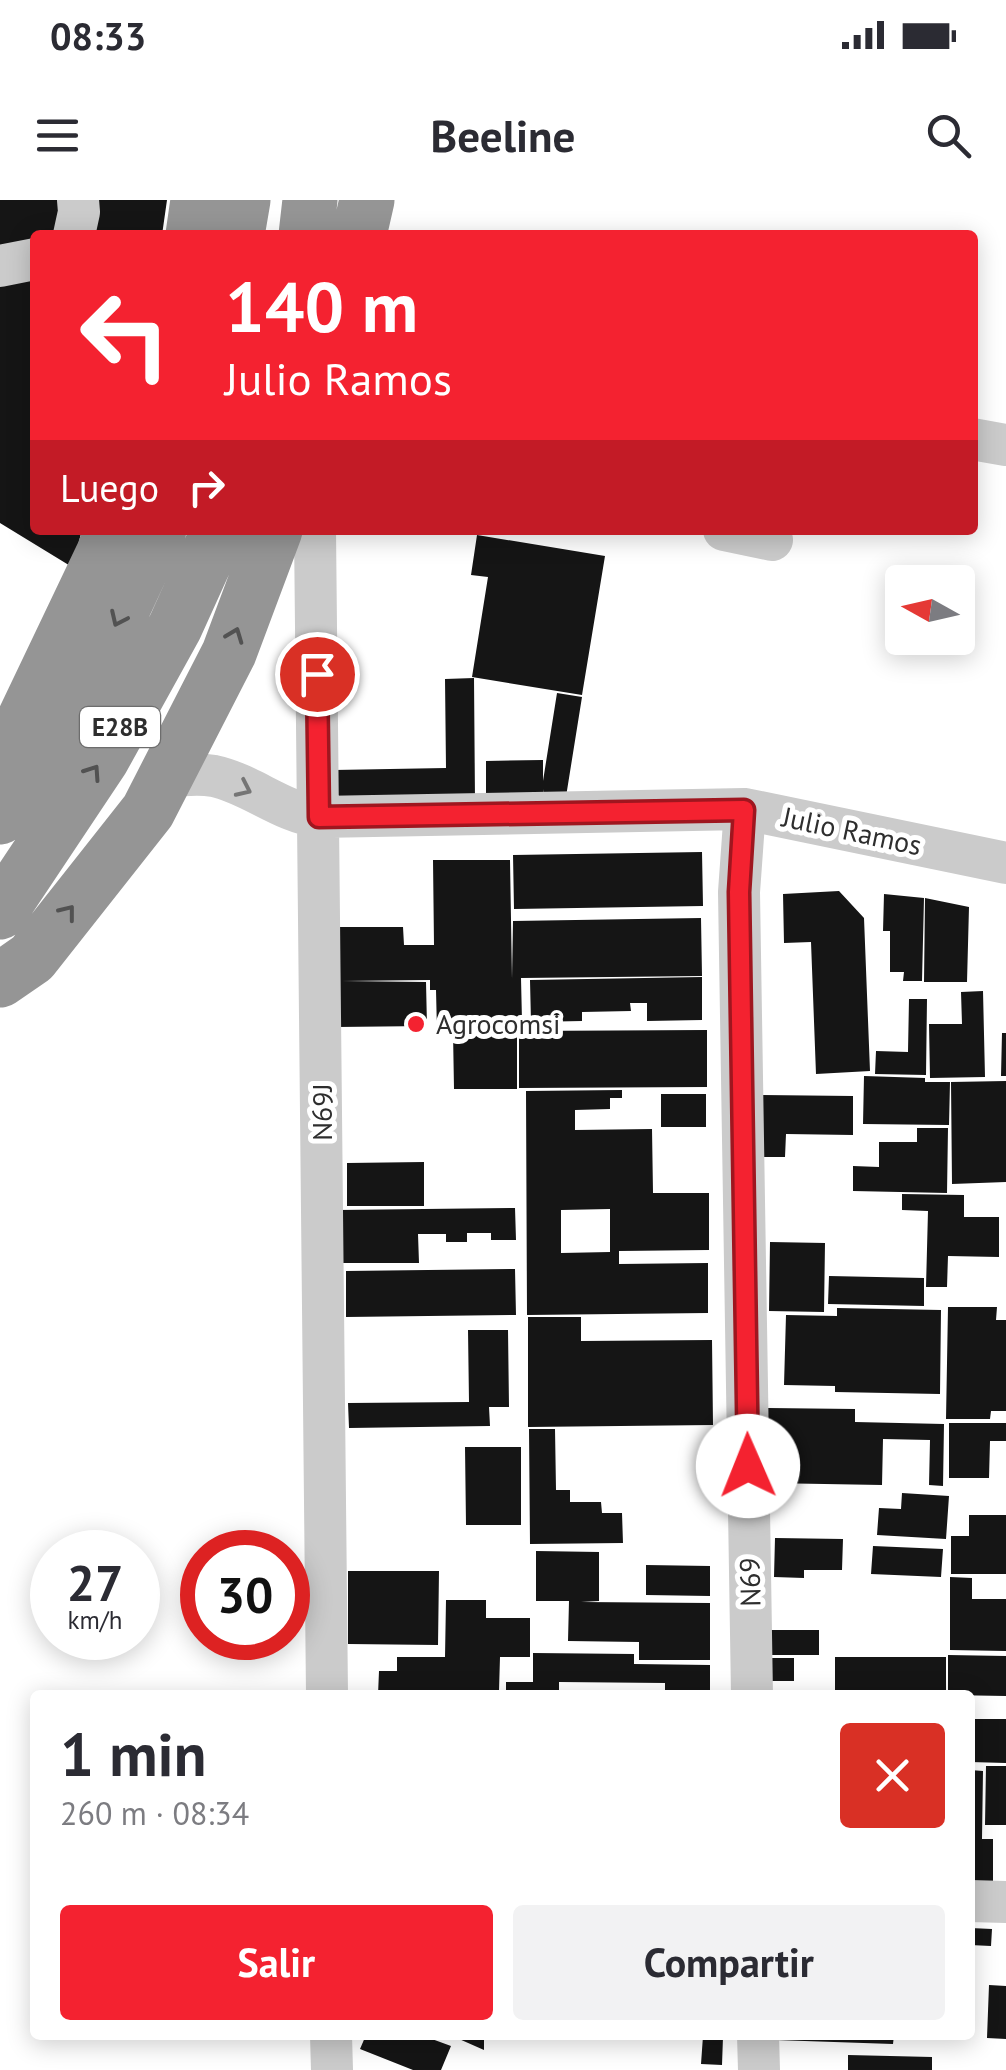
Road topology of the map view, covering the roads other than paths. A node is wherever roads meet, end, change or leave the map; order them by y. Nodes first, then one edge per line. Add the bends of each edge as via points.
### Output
1 (78, 200) edge
2 (198, 200) edge
3 (243, 200) edge
4 (310, 200) edge
5 (367, 200) edge
6 (75, 230) edge
7 (194, 230) edge
8 (238, 230) edge
9 (307, 230) edge
10 (361, 230) edge
11 (30, 260) edge
12 (0, 266) edge
13 (978, 441) edge
14 (1006, 445) edge
15 (110, 535) edge
16 (157, 535) edge
17 (217, 535) edge
18 (273, 535) edge
19 (316, 535) edge
20 (748, 535) edge
21 (772, 540) dead end
22 (0, 770) edge
23 (166, 777) junction
24 (744, 810) junction
25 (0, 817) edge
26 (319, 817) junction
27 (1006, 863) edge
28 (0, 912) edge
29 (0, 980) edge
30 (327, 1690) edge
31 (752, 1690) edge
32 (975, 1901) edge
33 (1006, 1902) edge
34 (331, 2040) edge
35 (758, 2040) edge
36 (332, 2070) edge
37 (758, 2070) edge

1 - 6 street
2 - 7 highway
3 - 8 highway
4 - 9 highway
5 - 10 highway
11 - 12 street
13 - 14 street
15 - 22 highway
16 -> 25 highway, E28B via 92,674 33,778
28 -> 17 highway, E28B via 102,758
23 -> 18 highway via 229,653
19 - 26 street, N69J
20 - 21 street
23 -> 26 street, Julio Ramos via 214,776
29 -> 23 highway via 32,958 148,811
24 - 26 street, Julio Ramos
24 - 27 street, Julio Ramos
24 - 31 street, N69 via 739,892
26 - 30 street, N69J
32 - 33 street
34 - 36 street
35 - 37 street

